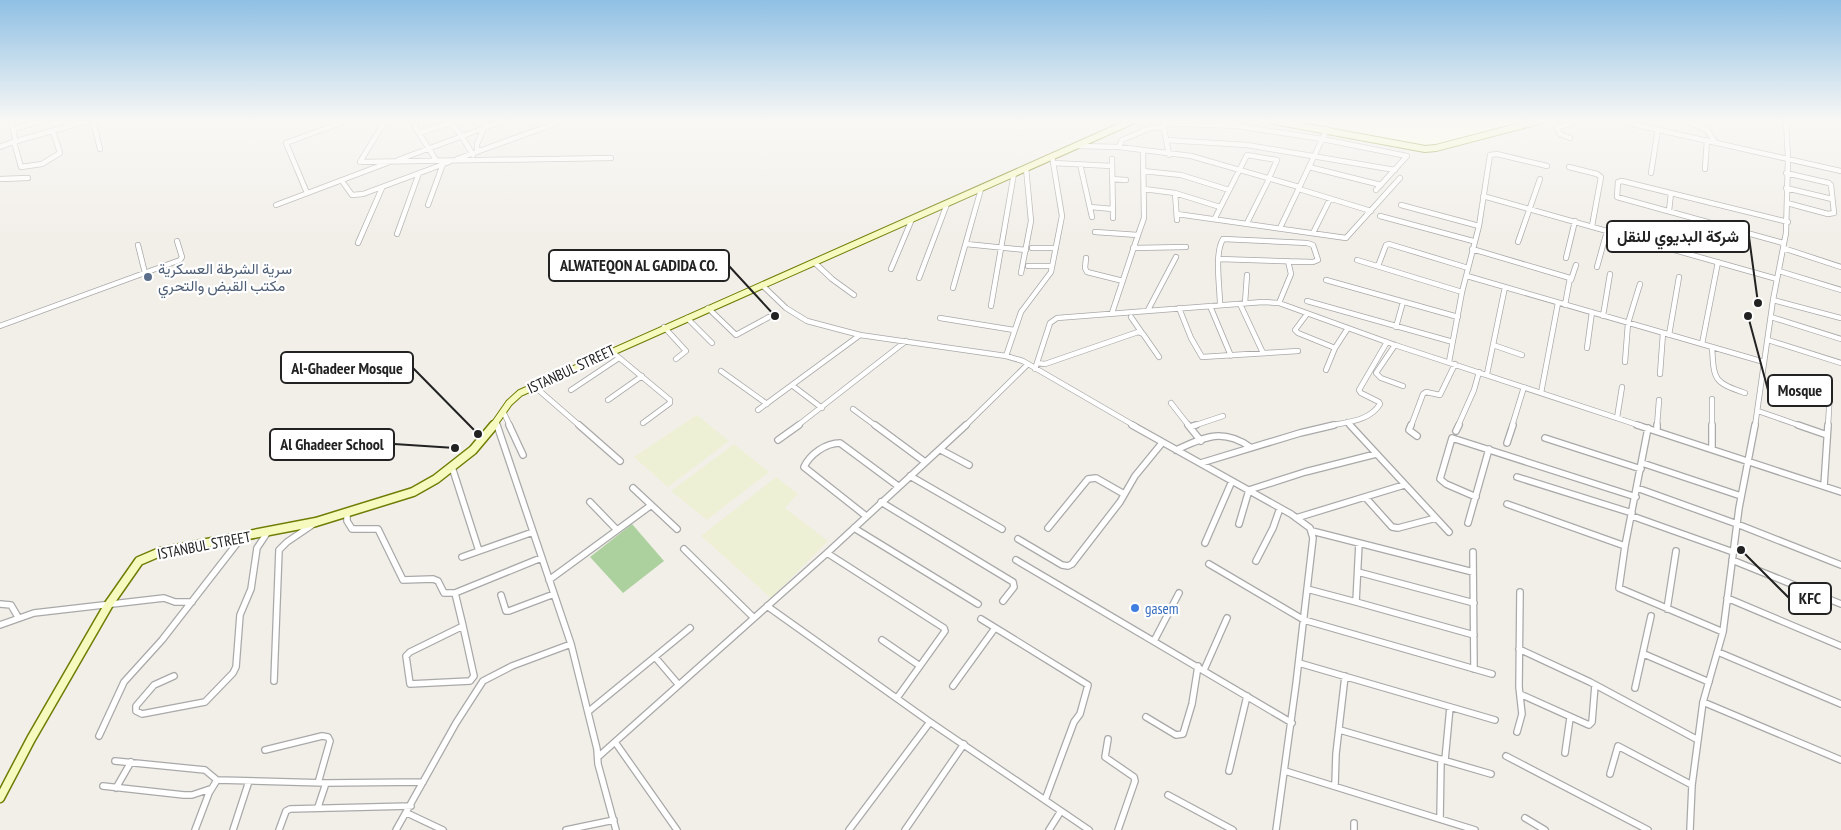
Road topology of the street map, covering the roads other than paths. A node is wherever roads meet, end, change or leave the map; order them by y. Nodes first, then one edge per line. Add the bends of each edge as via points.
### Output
1 (1112, 159) dead end
2 (19, 160) edge
3 (52, 160) edge
4 (293, 160) edge
5 (361, 160) edge
6 (396, 160) edge
7 (436, 160) joint
8 (454, 160) junction
9 (531, 160) edge
10 (1052, 160) junction
11 (1143, 160) edge
12 (1196, 160) edge
13 (1246, 160) edge
14 (1276, 160) edge
15 (1312, 160) edge
16 (1344, 160) edge
17 (1404, 160) edge
18 (1489, 160) edge
19 (1520, 160) edge
20 (1654, 160) edge
21 (1706, 160) edge
22 (1788, 160) edge
23 (1795, 160) edge
24 (472, 161) joint
25 (390, 162) junction
26 (443, 164) junction
27 (1080, 164) junction
28 (1112, 166) junction
29 (1547, 166) dead end
30 (1309, 167) junction
31 (1026, 168) junction
32 (1568, 168) dead end
33 (1705, 169) dead end
34 (1395, 170) junction
35 (1143, 171) junction
36 (1239, 171) junction
37 (1841, 171) edge
38 (419, 173) junction
39 (1014, 173) junction
40 (1652, 173) dead end
41 (1786, 173) junction
42 (28, 178) dead end
43 (1400, 178) dead end
44 (0, 179) edge
45 (1112, 179) junction
46 (1540, 179) dead end
47 (1126, 180) dead end
48 (1268, 180) junction
49 (342, 181) junction
50 (1381, 185) junction
51 (382, 188) junction
52 (1786, 188) junction
53 (981, 189) junction
54 (1299, 189) junction
55 (1144, 190) junction
56 (1229, 190) junction
57 (1376, 190) dead end
58 (307, 193) junction
59 (1175, 193) junction
60 (1671, 193) junction
61 (1483, 196) junction
62 (1330, 198) junction
63 (1832, 199) junction
64 (1787, 203) junction
65 (947, 204) junction
66 (276, 205) dead end
67 (428, 205) dead end
68 (1401, 205) dead end
69 (1090, 207) junction
70 (1220, 207) junction
71 (1113, 209) junction
72 (1529, 209) junction
73 (1371, 211) junction
74 (1669, 211) junction
75 (1176, 214) junction
76 (1380, 216) dead end
77 (1092, 217) dead end
78 (1113, 218) dead end
79 (1215, 218) junction
80 (912, 220) junction
81 (1177, 220) dead end
82 (1575, 221) junction
83 (1788, 222) junction
84 (1246, 223) junction
85 (1478, 226) junction
86 (1592, 226) junction
87 (1280, 228) junction
88 (1607, 231) junction
89 (1095, 232) dead end
90 (1313, 233) junction
91 (397, 234) dead end
92 (1138, 235) junction
93 (177, 240) dead end
94 (1474, 241) junction
95 (1518, 242) dead end
96 (358, 243) dead end
97 (966, 244) junction
98 (138, 245) dead end
99 (1783, 246) junction
100 (1186, 247) dead end
101 (1002, 248) junction
102 (1032, 248) dead end
103 (1056, 248) junction
104 (1133, 248) junction
105 (1472, 249) junction
106 (1026, 250) junction
107 (1176, 257) dead end
108 (1086, 258) dead end
109 (1566, 258) dead end
110 (1219, 259) junction
111 (1357, 260) dead end
112 (1288, 261) junction
113 (1718, 262) junction
114 (815, 263) junction
115 (1576, 265) dead end
116 (1028, 266) dead end
117 (1052, 266) junction
118 (1378, 266) junction
119 (1841, 266) edge
120 (1597, 267) dead end
121 (1468, 268) junction
122 (891, 269) dead end
123 (1779, 271) junction
124 (145, 273) junction
125 (1022, 273) dead end
126 (1610, 274) dead end
127 (1247, 275) dead end
128 (1467, 276) junction
129 (1679, 277) dead end
130 (919, 278) dead end
131 (1777, 279) junction
132 (1326, 280) dead end
133 (1571, 280) junction
134 (1123, 281) junction
135 (762, 284) junction
136 (1640, 284) dead end
137 (1505, 287) junction
138 (953, 288) dead end
139 (1841, 290) edge
140 (1462, 292) junction
141 (854, 295) dead end
142 (1307, 300) dead end
143 (1773, 300) junction
144 (1403, 302) junction
145 (1558, 302) junction
146 (1243, 304) junction
147 (1278, 304) junction
148 (1220, 305) junction
149 (1566, 305) junction
150 (991, 306) dead end
151 (1210, 306) junction
152 (708, 308) junction
153 (1178, 308) junction
154 (1148, 310) junction
155 (1112, 312) junction
156 (1592, 312) junction
157 (1306, 314) junction
158 (1603, 316) junction
159 (769, 317) dead end
160 (1131, 317) dead end
161 (1771, 317) junction
162 (686, 318) junction
163 (940, 318) dead end
164 (1458, 318) junction
165 (1841, 318) edge
166 (1628, 323) junction
167 (0, 326) edge
168 (1396, 326) junction
169 (664, 328) junction
170 (1348, 328) junction
171 (1014, 330) junction
172 (1663, 333) junction
173 (1143, 334) junction
174 (860, 335) junction
175 (1669, 335) junction
176 (1841, 339) edge
177 (1768, 340) junction
178 (906, 341) junction
179 (1386, 342) junction
180 (1452, 342) junction
181 (712, 343) dead end
182 (1702, 344) junction
183 (1396, 345) junction
184 (1493, 345) junction
185 (1712, 347) junction
186 (1335, 348) junction
187 (1587, 348) dead end
188 (611, 351) junction
189 (1298, 351) dead end
190 (1263, 353) junction
191 (1522, 355) dead end
192 (1006, 356) junction
193 (1231, 356) junction
194 (1159, 357) dead end
195 (619, 358) junction
196 (676, 359) dead end
197 (1625, 362) dead end
198 (1764, 362) junction
199 (1841, 362) edge
200 (1452, 363) junction
201 (1028, 364) junction
202 (1036, 366) junction
203 (1326, 370) dead end
204 (721, 371) dead end
205 (1479, 372) junction
206 (1487, 374) junction
207 (1660, 374) dead end
208 (642, 376) junction
209 (534, 386) junction
210 (793, 386) junction
211 (1403, 386) dead end
212 (1524, 387) junction
213 (1622, 387) dead end
214 (571, 390) dead end
215 (1830, 391) dead end
216 (1541, 392) junction
217 (1745, 393) dead end
218 (1712, 399) dead end
219 (608, 400) dead end
220 (1659, 400) dead end
221 (1171, 402) dead end
222 (767, 404) junction
223 (822, 408) junction
224 (853, 408) dead end
225 (758, 410) dead end
226 (503, 411) junction
227 (1758, 411) junction
228 (1223, 416) dead end
229 (1617, 418) junction
230 (496, 422) junction
231 (1347, 422) junction
232 (642, 423) dead end
233 (1190, 427) junction
234 (1648, 428) junction
235 (1456, 431) dead end
236 (1657, 431) junction
237 (1418, 436) dead end
238 (1828, 436) junction
239 (1544, 438) dead end
240 (778, 440) dead end
241 (1201, 440) junction
242 (1162, 443) junction
243 (1507, 443) dead end
244 (1250, 447) junction
245 (1489, 449) junction
246 (1712, 449) junction
247 (941, 450) junction
248 (1176, 450) junction
249 (1376, 454) junction
250 (523, 455) dead end
251 (1747, 460) junction
252 (620, 461) dead end
253 (925, 462) junction
254 (1201, 463) junction
255 (969, 465) dead end
256 (452, 466) junction
257 (1641, 466) junction
258 (910, 476) junction
259 (1517, 477) dead end
260 (1232, 480) junction
261 (1404, 485) junction
262 (898, 486) junction
263 (1824, 486) junction
264 (633, 488) dead end
265 (1637, 488) junction
266 (1249, 490) junction
267 (1841, 492) edge
268 (1124, 494) junction
269 (1741, 496) junction
270 (1476, 497) junction
271 (1636, 497) junction
272 (1366, 498) junction
273 (590, 502) dead end
274 (881, 502) junction
275 (1507, 504) dead end
276 (650, 506) junction
277 (1280, 508) junction
278 (347, 513) junction
279 (1632, 514) junction
280 (866, 516) junction
281 (1296, 518) junction
282 (1436, 518) junction
283 (316, 522) junction
284 (1468, 522) dead end
285 (1239, 524) dead end
286 (1736, 524) junction
287 (854, 528) junction
288 (1048, 528) dead end
289 (677, 529) dead end
290 (1002, 529) dead end
291 (617, 530) junction
292 (1312, 531) junction
293 (533, 532) junction
294 (1449, 532) dead end
295 (267, 533) junction
296 (242, 536) junction
297 (1018, 539) dead end
298 (1205, 543) dead end
299 (1359, 543) junction
300 (1625, 546) junction
301 (684, 549) dead end
302 (479, 551) junction
303 (1676, 551) dead end
304 (1473, 552) dead end
305 (1733, 552) junction
306 (827, 553) junction
307 (462, 557) dead end
308 (541, 558) junction
309 (1016, 560) dead end
310 (1732, 560) junction
311 (1256, 561) dead end
312 (1209, 564) dead end
313 (1841, 565) edge
314 (1358, 572) junction
315 (1474, 572) junction
316 (549, 580) junction
317 (1307, 589) junction
318 (1520, 592) dead end
319 (455, 593) junction
320 (554, 594) junction
321 (1178, 594) dead end
322 (501, 595) dead end
323 (1727, 598) junction
324 (1003, 601) dead end
325 (192, 602) junction
326 (1356, 602) junction
327 (1474, 603) junction
328 (0, 604) edge
329 (109, 604) junction
330 (978, 604) dead end
331 (1841, 604) edge
332 (767, 606) junction
333 (1667, 609) junction
334 (1651, 616) dead end
335 (18, 617) junction
336 (754, 618) junction
337 (980, 618) dead end
338 (1227, 618) dead end
339 (1304, 620) junction
340 (0, 625) edge
341 (463, 626) junction
342 (690, 628) dead end
343 (995, 628) junction
344 (1723, 632) junction
345 (1474, 635) junction
346 (882, 640) dead end
347 (1154, 641) junction
348 (571, 644) junction
349 (1841, 646) edge
350 (1519, 649) junction
351 (1718, 652) junction
352 (1644, 654) junction
353 (655, 657) junction
354 (1299, 663) junction
355 (920, 666) junction
356 (1201, 668) junction
357 (1474, 669) junction
358 (1492, 674) dead end
359 (174, 676) dead end
360 (1344, 676) junction
361 (473, 679) junction
362 (274, 681) dead end
363 (483, 681) junction
364 (1709, 682) junction
365 (678, 684) junction
366 (1596, 685) junction
367 (953, 686) dead end
368 (1635, 688) dead end
369 (1520, 694) junction
370 (1247, 696) junction
371 (896, 698) junction
372 (1703, 702) junction
373 (1841, 704) edge
374 (1450, 707) junction
375 (589, 711) junction
376 (1146, 717) dead end
377 (1570, 718) junction
378 (1495, 720) dead end
379 (930, 722) junction
380 (1292, 723) junction
381 (1340, 730) junction
382 (1517, 732) dead end
383 (99, 736) dead end
384 (1108, 739) dead end
385 (1698, 740) junction
386 (615, 742) junction
387 (964, 744) junction
388 (265, 750) dead end
389 (1565, 753) dead end
390 (1506, 756) dead end
391 (598, 757) junction
392 (1443, 760) junction
393 (1841, 760) edge
394 (115, 761) dead end
395 (131, 762) junction
396 (1229, 770) dead end
397 (1285, 771) junction
398 (1491, 774) dead end
399 (1610, 774) dead end
400 (217, 780) junction
401 (249, 781) junction
402 (423, 782) junction
403 (318, 783) junction
404 (326, 783) junction
405 (1692, 785) junction
406 (103, 786) dead end
407 (1335, 786) junction
408 (116, 788) junction
409 (210, 789) junction
410 (1168, 795) dead end
411 (0, 798) edge
412 (1045, 800) junction
413 (410, 806) junction
414 (318, 807) junction
415 (1061, 811) junction
416 (407, 813) junction
417 (1525, 818) dead end
418 (1440, 819) junction
419 (614, 820) junction
420 (195, 830) edge
421 (233, 830) edge
422 (279, 830) edge
423 (396, 830) edge
424 (443, 830) edge
425 (566, 830) edge
426 (616, 830) edge
427 (677, 830) edge
428 (848, 830) edge
429 (905, 830) edge
430 (1049, 830) edge
431 (1089, 830) edge
432 (1118, 830) edge
433 (1233, 830) edge
434 (1276, 830) edge
435 (1475, 830) edge
436 (1545, 830) edge
437 (1648, 830) edge
438 (1690, 830) edge

1 - 28 street
2 - 3 street via 21,167
4 - 58 street
5 - 25 street via 360,162
6 - 25 street
7 - 8 street
7 - 25 street
8 - 24 street
8 - 26 street
9 - 24 street
10 - 27 street
10 - 31 street, ISTANBUL STREET
10 - 103 street via 1062,216
11 - 35 street
12 - 36 street
13 - 36 street
14 - 48 street
15 - 30 street
16 - 34 street
17 - 34 street
18 - 61 street
19 - 29 street
20 - 40 street
21 - 33 street
22 - 41 street
23 - 37 street
25 - 49 street
26 - 38 street
26 - 67 street
27 - 28 street
27 - 69 street
28 - 45 street
30 - 50 street
30 - 54 street
31 - 39 street, ISTANBUL STREET
31 - 106 street via 1031,221
32 - 86 street via 1601,177
34 - 50 street
35 - 55 street
35 - 56 street via 1181,175
36 - 48 street
36 - 56 street
38 - 51 street
38 - 91 street
39 - 53 street, ISTANBUL STREET
39 - 101 street
41 - 52 street
41 - 63 street via 1829,183
42 - 44 street
43 - 73 street
45 - 47 street
45 - 71 street
46 - 72 street
48 - 54 street
48 - 84 street
49 - 51 street via 352,195
49 - 58 street
50 - 57 street
51 - 96 street
52 - 63 street
52 - 64 street
53 - 65 street, ISTANBUL STREET
53 - 97 street
54 - 62 street
54 - 87 street
55 - 59 street
55 - 92 street via 1144,218
56 - 70 street
58 - 66 street
59 - 70 street
59 - 75 street
60 - 74 street
60 - 74 street via 1620,181 1616,196
60 - 83 street
61 - 72 street
61 - 85 street
62 - 73 street
62 - 90 street
63 - 64 street via 1834,213 1830,214
64 - 83 street
65 - 80 street, ISTANBUL STREET
65 - 130 street
68 - 85 street
69 - 71 street
69 - 77 street
70 - 79 street
71 - 78 street
72 - 82 street
72 - 95 street
73 - 90 street via 1346,238
74 - 99 street
75 - 79 street
75 - 81 street
76 - 94 street
79 - 84 street
80 - 114 street, ISTANBUL STREET
80 - 122 street
82 - 86 street
82 - 109 street
83 - 99 street
84 - 87 street
85 - 94 street
86 - 88 street
87 - 90 street
88 - 113 street
88 - 120 street
89 - 92 street
92 - 104 street
93 - 124 street via 181,258
94 - 105 street
97 - 101 street
97 - 138 street
98 - 124 street
99 - 119 street
99 - 123 street
100 - 104 street
101 - 106 street
101 - 150 street
102 - 103 street
103 - 117 street
104 - 134 street
105 - 121 street
105 - 133 street via 1567,276
106 - 125 street
107 - 154 street
108 - 134 street via 1087,272
110 - 112 street
110 - 112 street via 1220,242 1223,240 1307,242 1313,245 1318,260
110 - 148 street
111 - 118 street
112 - 147 street via 1291,274
113 - 131 street
113 - 182 street
114 - 135 street, ISTANBUL STREET
114 - 141 street
115 - 133 street
116 - 117 street
117 - 171 street via 1051,272 1021,312
118 - 121 street via 1389,244
118 - 140 street
121 - 128 street
123 - 131 street
123 - 139 street
124 - 167 street
126 - 158 street
127 - 146 street
128 - 137 street
128 - 140 street
129 - 175 street
131 - 143 street
132 - 144 street
133 - 149 street
134 - 155 street
135 - 152 street, ISTANBUL STREET
135 - 174 street via 781,304 802,318
136 - 166 street
137 - 145 street
137 - 184 street
140 - 164 street
142 - 168 street
143 - 161 street
143 - 165 street
144 - 164 street
144 - 168 street
145 - 149 street
145 - 216 street
146 - 147 street
146 - 148 street
146 - 190 street
147 - 157 street
148 - 151 street
149 - 156 street
151 - 153 street
151 - 193 street
152 - 159 street via 736,335
152 - 162 street, ISTANBUL STREET
153 - 154 street
153 - 193 street via 1200,356
154 - 155 street
155 - 202 street via 1053,320
156 - 158 street
156 - 187 street
157 - 170 street
157 - 186 street via 1295,330
158 - 166 street
160 - 173 street
161 - 176 street
161 - 177 street
162 - 169 street, ISTANBUL STREET
162 - 181 street
163 - 171 street
164 - 180 street
166 - 172 street
166 - 197 street
168 - 180 street
169 - 188 street, ISTANBUL STREET
169 - 196 street via 686,352
170 - 179 street
170 - 186 street
171 - 192 street
172 - 175 street
172 - 207 street
173 - 194 street
173 - 202 street via 1136,332
174 - 178 street
174 - 210 street
175 - 182 street
177 - 198 street
177 - 199 street
178 - 192 street
178 - 223 street
179 - 183 street
179 - 231 street via 1359,390 1380,404 1375,413
180 - 200 street
182 - 185 street
183 - 200 street
183 - 211 street via 1376,373
184 - 191 street
184 - 206 street
185 - 198 street
185 - 217 street via 1716,382
186 - 203 street
188 - 195 street
188 - 209 street, ISTANBUL STREET
189 - 190 street
190 - 193 street
192 - 201 street
195 - 208 street
195 - 214 street
198 - 227 street
200 - 205 street
200 - 237 street via 1440,395 1423,394 1409,430
201 - 202 street
201 - 247 street
202 - 242 street
204 - 222 street
205 - 206 street
205 - 235 street
206 - 212 street
208 - 219 street
208 - 232 street via 670,403
209 - 226 street, ISTANBUL STREET via 514,396
209 - 252 street
210 - 222 street
210 - 223 street
212 - 216 street
212 - 243 street
213 - 229 street
215 - 238 street
216 - 229 street
218 - 246 street
220 - 236 street
221 - 233 street
222 - 225 street
223 - 240 street
224 - 253 street
226 - 230 street, ISTANBUL STREET
226 - 250 street
227 - 238 street
227 - 251 street
228 - 233 street
229 - 234 street
230 - 256 street, ISTANBUL STREET via 480,443
230 - 293 street
231 - 244 street
231 - 249 street
233 - 241 street
234 - 236 street
234 - 257 street
236 - 246 street
238 - 263 street
239 - 257 street
241 - 244 street via 1226,435
241 - 248 street
242 - 248 street
242 - 268 street
244 - 254 street
245 - 270 street
245 - 270 street via 1452,438 1440,474 1440,479 1446,484
245 - 271 street
246 - 251 street
247 - 253 street
247 - 255 street
248 - 254 street
249 - 261 street
249 - 266 street
251 - 263 street
251 - 269 street
253 - 258 street
254 - 260 street
256 - 278 street, ISTANBUL STREET via 412,492
256 - 302 street
257 - 265 street
257 - 269 street
258 - 262 street
258 - 290 street
259 - 279 street
260 - 266 street
260 - 298 street
261 - 272 street
261 - 282 street
262 - 274 street
262 - 280 street via 840,443 831,443 806,461 804,466
263 - 267 street
264 - 276 street
265 - 271 street
265 - 286 street
266 - 277 street
266 - 285 street
268 - 288 street via 1096,478 1088,479
268 - 297 street via 1068,566
269 - 286 street
270 - 284 street
271 - 279 street
272 - 281 street
272 - 282 street via 1392,527
273 - 291 street
274 - 280 street
274 - 324 street via 1013,582 1014,586
275 - 300 street
276 - 289 street
276 - 291 street
277 - 281 street
277 - 311 street
278 - 283 street, ISTANBUL STREET
278 - 319 street via 352,529 378,529 403,580 433,579 438,581 444,593
279 - 300 street
279 - 305 street
280 - 287 street
281 - 292 street
282 - 294 street
283 - 295 street, ISTANBUL STREET
283 - 362 street via 279,550
286 - 305 street
286 - 313 street
287 - 306 street
287 - 330 street
291 - 316 street
292 - 299 street
292 - 317 street
293 - 302 street
293 - 308 street
295 - 296 street, ISTANBUL STREET
295 - 359 street via 256,546 249,599 240,615 233,674 205,702 142,714 136,712 136,706 154,685
296 - 325 street
296 - 329 street, ISTANBUL STREET via 148,556 132,569
299 - 314 street
299 - 315 street
300 - 333 street via 1619,588
301 - 336 street
302 - 307 street
303 - 333 street
304 - 315 street
305 - 310 street
306 - 332 street
306 - 355 street via 944,628
308 - 316 street
308 - 319 street
309 - 347 street
310 - 323 street
310 - 331 street
312 - 339 street
314 - 326 street
314 - 327 street
315 - 327 street
316 - 320 street
317 - 326 street
317 - 339 street
318 - 350 street
319 - 341 street
320 - 322 street via 509,611 506,611
320 - 348 street
321 - 347 street
323 - 344 street
323 - 349 street
325 - 329 street via 172,602 164,598
325 - 383 street via 124,682
326 - 345 street
327 - 345 street
328 - 335 street via 11,605
329 - 335 street
329 - 411 street, ISTANBUL STREET
332 - 336 street
332 - 371 street
333 - 344 street
334 - 352 street
335 - 340 street
336 - 365 street
337 - 343 street
338 - 356 street
339 - 354 street
339 - 357 street
341 - 361 street
341 - 361 street via 410,652 406,656 408,679 414,685
342 - 353 street
343 - 367 street
343 - 412 street via 1088,685 1080,714 1074,722
344 - 351 street
345 - 357 street
346 - 355 street
347 - 356 street
348 - 363 street via 512,666
348 - 375 street
350 - 366 street
350 - 369 street
351 - 364 street
351 - 373 street
352 - 364 street
352 - 368 street
353 - 365 street
353 - 375 street
354 - 360 street
354 - 380 street
355 - 371 street
356 - 370 street
356 - 376 street via 1183,734 1176,735
357 - 358 street
360 - 374 street
360 - 381 street
361 - 363 street
363 - 402 street
364 - 372 street
365 - 386 street
366 - 377 street via 1592,722 1589,725
366 - 385 street
369 - 377 street
369 - 382 street via 1522,714
370 - 380 street
370 - 396 street
371 - 379 street
372 - 385 street
372 - 393 street
374 - 378 street
374 - 392 street
375 - 391 street
377 - 389 street
379 - 387 street
379 - 428 street
380 - 397 street
381 - 392 street
381 - 407 street
384 - 432 street via 1105,757 1135,781
385 - 405 street
386 - 391 street
386 - 427 street
387 - 412 street
387 - 429 street
388 - 403 street via 328,737 330,741
390 - 437 street
391 - 419 street
392 - 398 street
392 - 418 street
394 - 395 street
395 - 400 street via 205,770
395 - 408 street
397 - 407 street
397 - 434 street
399 - 405 street via 1618,746
400 - 401 street
400 - 409 street
401 - 403 street
401 - 421 street
402 - 404 street
402 - 413 street
403 - 404 street
404 - 414 street
405 - 438 street
406 - 408 street
407 - 418 street
408 - 409 street via 184,795
409 - 420 street
410 - 433 street
412 - 415 street
413 - 414 street
413 - 416 street
414 - 422 street via 286,811
415 - 430 street
415 - 431 street
416 - 423 street
416 - 424 street
417 - 436 street
418 - 435 street
419 - 425 street
419 - 426 street

